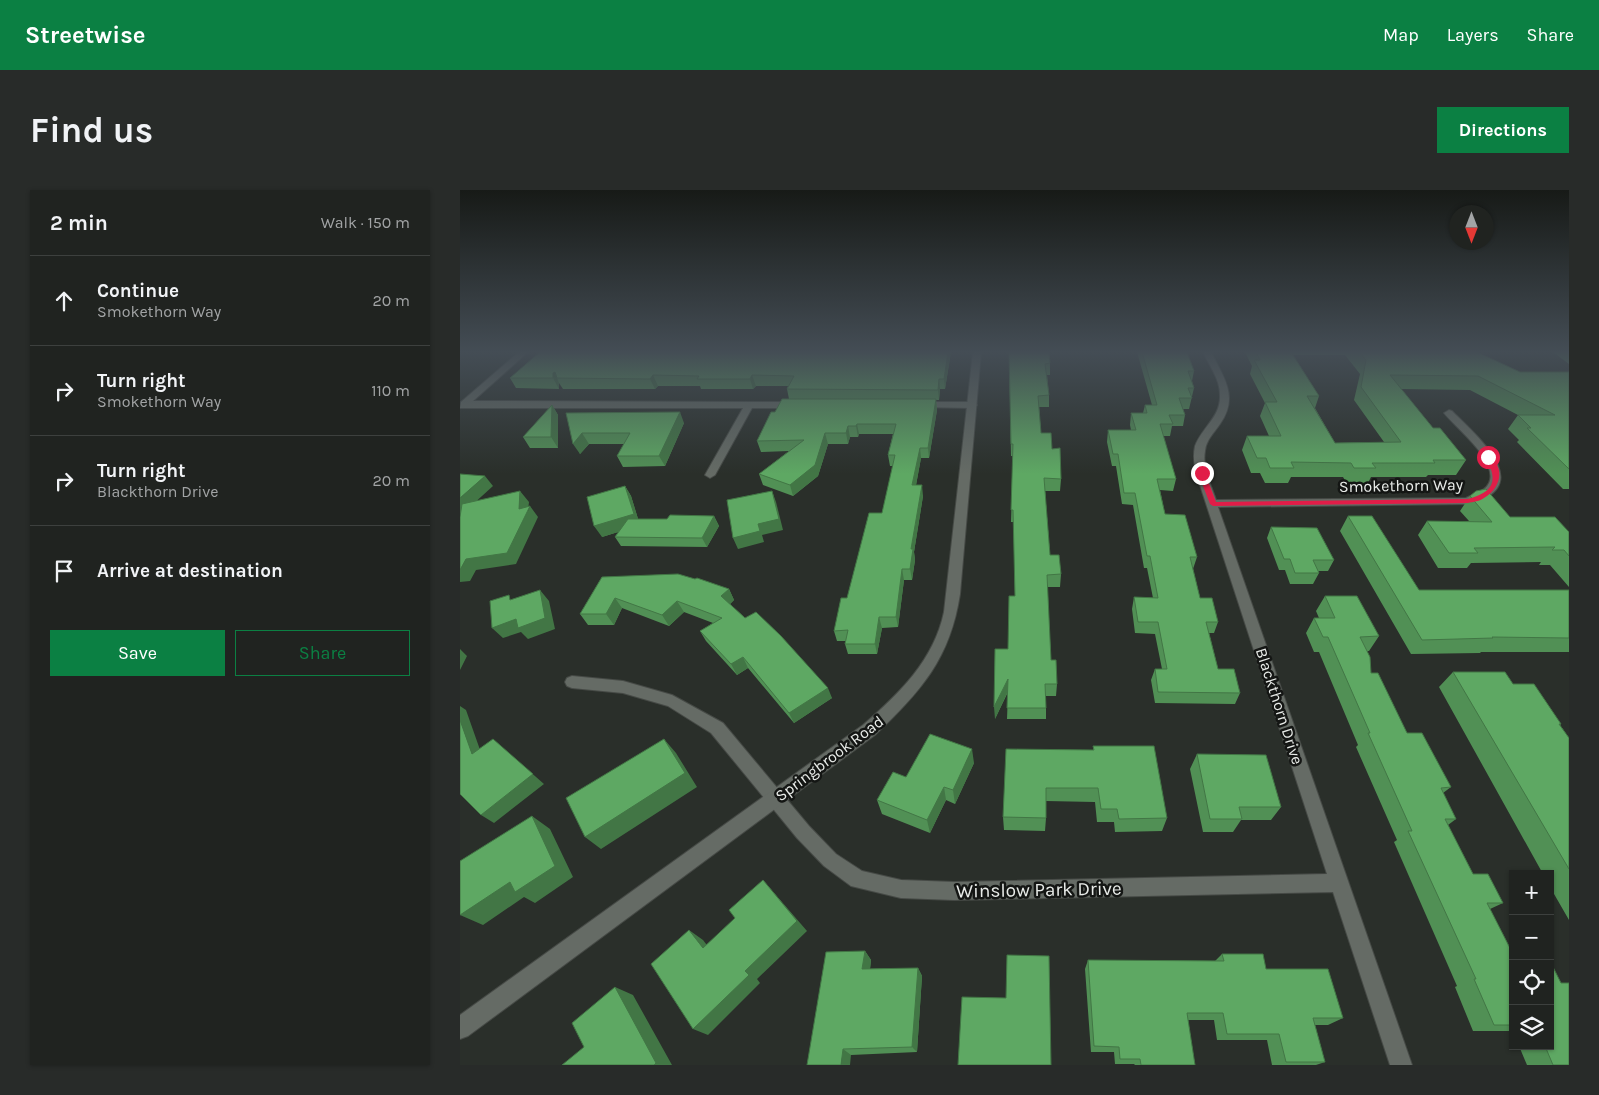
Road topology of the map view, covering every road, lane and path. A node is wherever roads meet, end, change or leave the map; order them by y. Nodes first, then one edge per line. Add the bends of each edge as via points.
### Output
1 (477, 393) edge
2 (973, 393) edge
3 (1225, 393) edge
4 (749, 405) junction
5 (806, 405) edge
6 (912, 405) edge
7 (972, 405) junction
8 (462, 406) edge
9 (1449, 413) dead end
10 (710, 475) dead end
11 (1213, 504) junction
12 (572, 682) dead end
13 (776, 798) junction
14 (1338, 883) junction
15 (460, 1028) edge
16 (1401, 1065) edge

1 - 8 street
2 - 7 street, Springbrook Road
3 - 11 street, Blackthorn Drive via 1224,410 1199,452 1202,473
4 - 5 street
4 - 8 street
4 - 10 street
6 - 7 street
7 - 13 street, Springbrook Road via 953,594 946,628 933,660 908,695 869,730
9 - 11 street, Smokethorn Way via 1495,468 1498,477 1495,485 1481,497 1468,501
11 - 14 street, Blackthorn Drive
12 - 13 street, Winslow Park Drive via 624,687 672,701 717,728
13 - 14 street, Winslow Park Drive via 830,860 858,879 901,889 954,891
13 - 15 street, Springbrook Road
14 - 16 street, Blackthorn Drive

